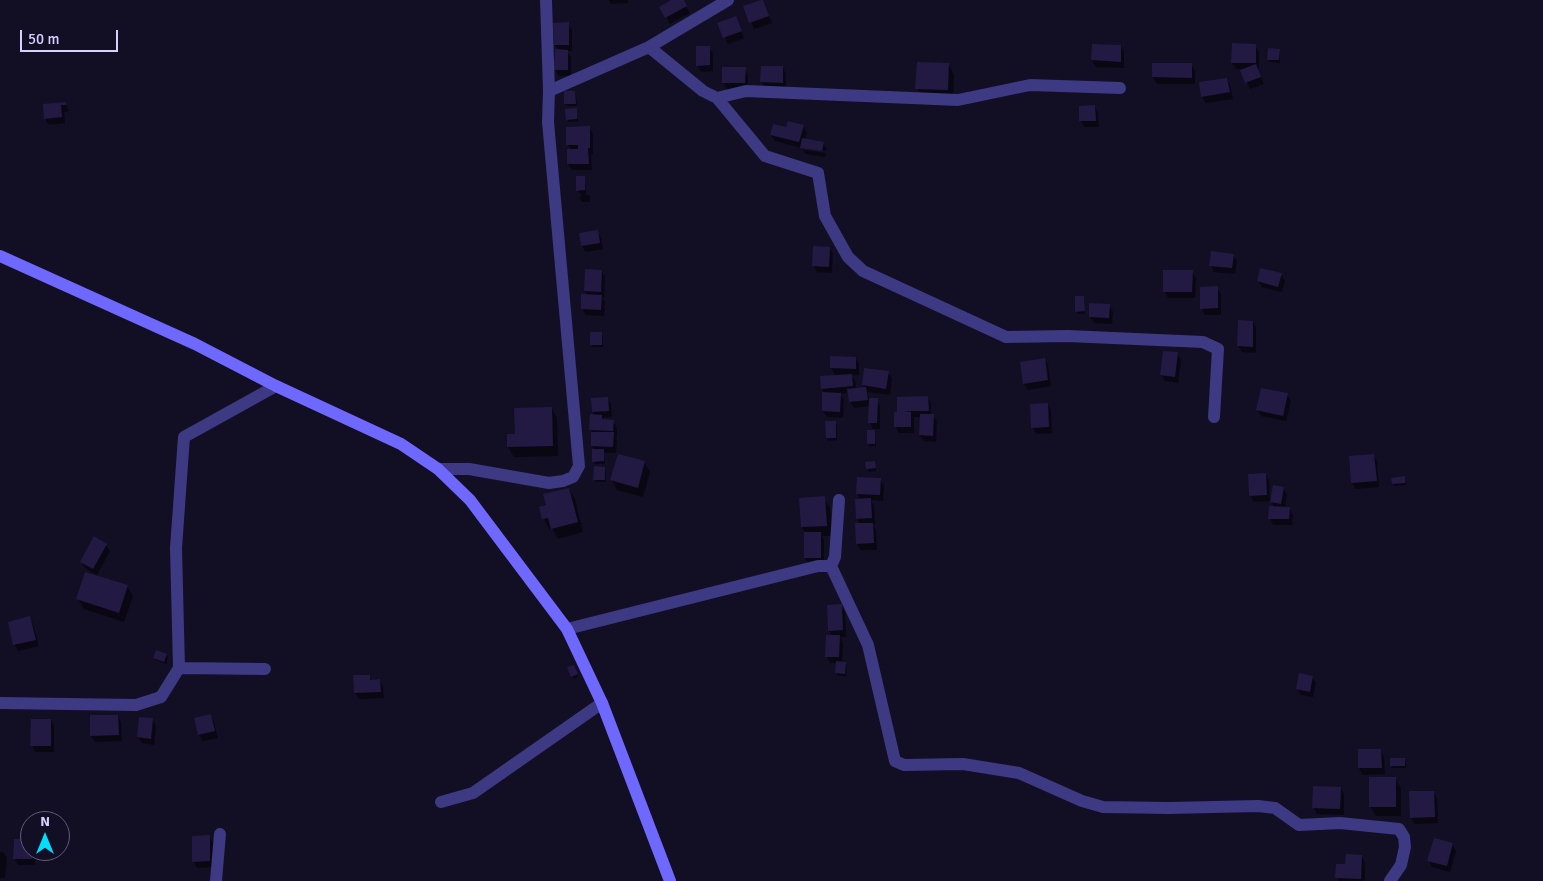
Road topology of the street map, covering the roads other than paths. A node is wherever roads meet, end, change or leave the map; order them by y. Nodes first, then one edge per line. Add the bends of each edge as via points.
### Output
1 (546, 0) edge
2 (728, 0) edge
3 (649, 47) junction
4 (1120, 88) dead end
5 (548, 91) junction
6 (717, 98) junction
7 (0, 256) edge
8 (276, 386) junction
9 (1214, 417) dead end
10 (438, 469) junction
11 (839, 500) dead end
12 (831, 566) junction
13 (567, 629) junction
14 (179, 668) junction
15 (265, 669) dead end
16 (0, 703) edge
17 (602, 703) junction
18 (440, 802) dead end
19 (220, 834) dead end
20 (216, 881) edge
21 (670, 881) edge
22 (1390, 881) edge

1 - 5 street
2 - 3 street
3 - 5 street
3 - 6 street via 703,91
4 - 6 street via 1030,85 958,100 746,91
5 - 10 street via 548,122 579,466 572,478 549,483 469,469
6 - 9 street via 765,156 818,173 825,216 848,257 862,271 1006,337 1068,336 1203,342 1218,349
7 - 8 main road via 195,344
8 - 10 main road via 401,444
8 - 14 street via 184,437 176,548
10 - 13 main road via 470,500
11 - 12 street via 835,557
12 - 13 street via 818,566
12 - 22 street via 868,645 896,761 904,766 963,764 1019,773 1103,807 1258,806 1275,808 1299,825 1340,823 1399,829 1405,847 1401,865
13 - 17 main road
14 - 15 street
14 - 16 street via 161,697 136,705
17 - 18 street via 473,793
17 - 21 main road
19 - 20 street

